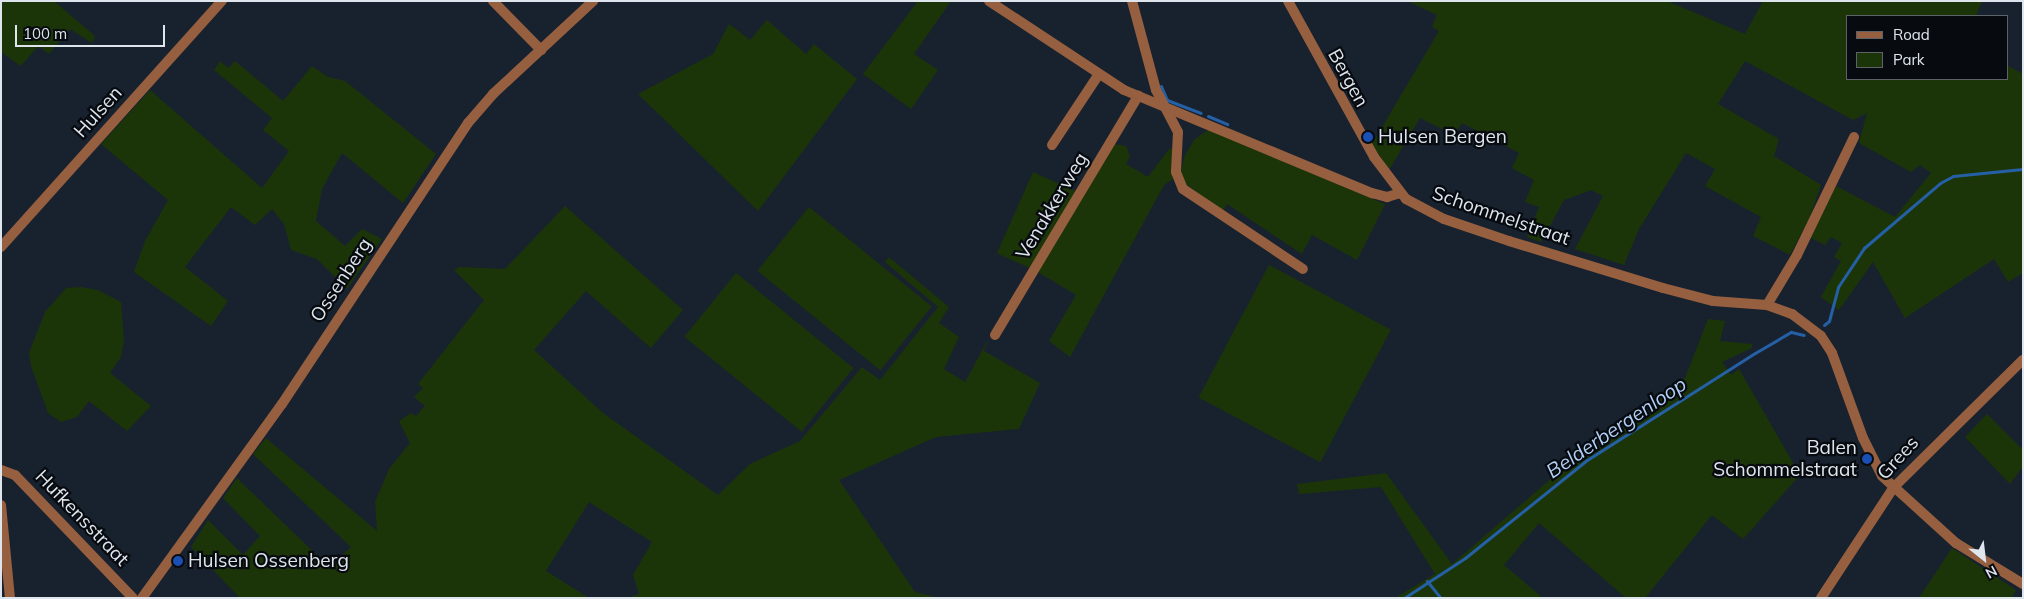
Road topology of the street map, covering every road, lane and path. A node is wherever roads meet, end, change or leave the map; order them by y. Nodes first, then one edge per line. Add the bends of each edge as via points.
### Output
1 (222, 1) edge
2 (493, 1) edge
3 (594, 1) edge
4 (989, 1) edge
5 (1132, 1) edge
6 (1288, 1) edge
7 (541, 50) junction
8 (1099, 74) junction
9 (1138, 96) junction
10 (1164, 108) junction
11 (1854, 137) dead end
12 (1052, 146) dead end
13 (1400, 193) junction
14 (1, 247) edge
15 (1303, 269) dead end
16 (1767, 305) junction
17 (995, 335) dead end
18 (2023, 360) edge
19 (1, 470) edge
20 (1894, 487) junction
21 (1, 505) edge
22 (5, 578) edge
23 (2023, 584) edge
24 (10, 598) edge
25 (133, 598) edge
26 (142, 598) edge
27 (1821, 598) edge

1 - 14 street, Hulsen
2 - 7 street
3 - 7 street, Ossenberg
4 - 8 street
5 - 10 street
6 - 13 street, Bergen via 1333,89
7 - 26 street, Ossenberg via 482,106 446,153 282,404
8 - 9 street
8 - 12 street
9 - 10 street
9 - 17 street, Venakkerweg
10 - 13 street via 1210,122 1372,193 1387,197
10 - 15 street via 1178,132 1176,172 1183,189
11 - 16 street via 1797,255
13 - 16 street, Schommelstraat via 1417,206 1444,219 1509,241 1714,301
16 - 20 street, Schommelstraat via 1792,314 1821,336 1832,353 1876,468
18 - 20 street, Grees
19 - 25 street, Hufkensstraat via 15,474
20 - 23 street, Schommelstraat via 1970,554
20 - 27 street, Grees
21 - 22 street
22 - 24 street

